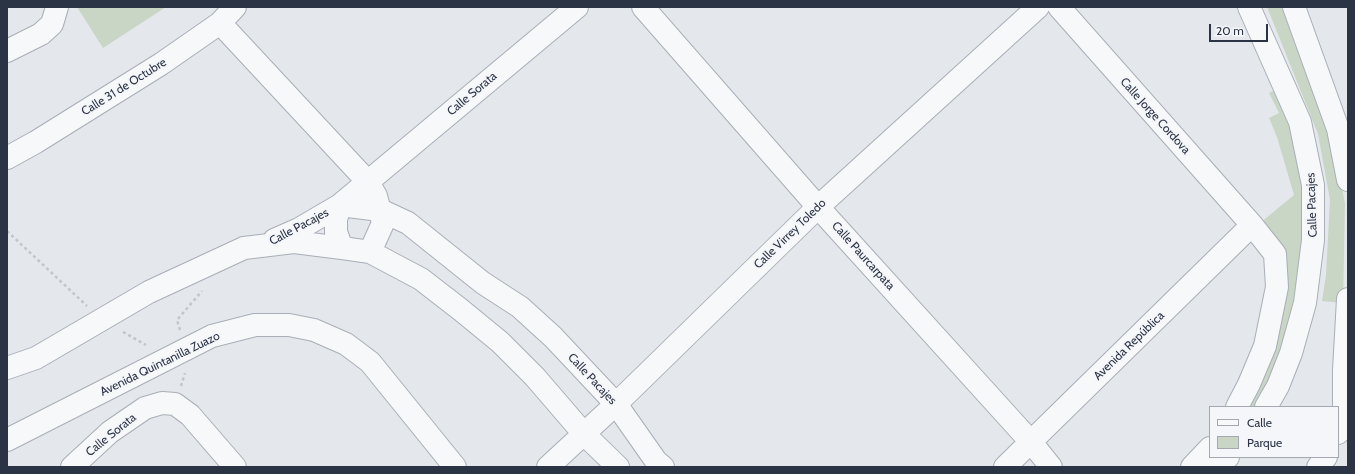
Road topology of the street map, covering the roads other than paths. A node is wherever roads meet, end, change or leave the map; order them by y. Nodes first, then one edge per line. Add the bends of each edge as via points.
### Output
1 (57, 7) edge
2 (235, 7) edge
3 (577, 7) edge
4 (643, 7) edge
5 (1038, 7) edge
6 (1059, 7) edge
7 (1249, 7) edge
8 (1294, 7) edge
9 (220, 23) junction
10 (7, 51) edge
11 (7, 158) edge
12 (1348, 180) edge
13 (368, 182) junction
14 (340, 205) junction
15 (818, 206) junction
16 (380, 210) junction
17 (1252, 225) junction
18 (265, 244) junction
19 (342, 248) junction
20 (370, 252) junction
21 (1348, 299) edge
22 (7, 368) edge
23 (616, 404) junction
24 (1238, 406) edge
25 (1267, 406) edge
26 (1339, 429) edge
27 (584, 434) junction
28 (7, 440) edge
29 (1031, 442) junction
30 (1209, 449) edge
31 (1227, 458) edge
32 (1325, 458) edge
33 (72, 467) edge
34 (235, 467) edge
35 (455, 467) edge
36 (548, 467) edge
37 (618, 467) edge
38 (663, 467) edge
39 (1005, 467) edge
40 (1052, 467) edge
41 (1192, 467) edge
42 (1216, 467) edge
43 (1318, 467) edge

1 - 10 street via 52,24 41,34
2 - 9 street, Calle 31 de Octubre
3 - 13 street, Calle Sorata
4 - 15 street, Calle Paurcarpata
5 - 15 street, Calle Virrey Toledo
6 - 17 street, Calle Jorge Cordova
7 - 25 street, Calle Pacajes via 1300,122 1313,185 1313,240 1305,303 1291,352 1278,386
8 - 12 street via 1338,129
9 - 11 street, Calle 31 de Octubre via 161,64
9 - 13 street
13 - 14 street, Calle Sorata
13 - 16 street
14 - 16 street, Calle Pacajes
14 - 18 street, Calle Pacajes
14 - 19 street via 336,232
15 - 23 street, Calle Virrey Toledo
15 - 29 street, Calle Paurcarpata
16 - 20 street via 382,223
16 - 23 street, Calle Pacajes via 408,223 483,283 520,306
17 - 24 street, Calle Jorge Cordova via 1275,254 1278,287 1265,346
17 - 29 street, Avenida República
18 - 19 street, Calle Pacajes via 294,242
18 - 22 street via 244,248 149,292 36,358
19 - 20 street, Calle Pacajes
20 - 27 street, Calle Pacajes via 421,279 500,342 535,377
21 - 26 street via 1344,410
23 - 27 street, Calle Virrey Toledo
23 - 38 street, Calle Pacajes via 656,461
27 - 36 street, Calle Virrey Toledo
27 - 37 street, Calle Pacajes
28 - 35 street, Avenida Quintanilla Zuazo via 212,336 255,325 289,325 314,330 346,344 370,362
29 - 39 street, Avenida República
29 - 40 street, Calle Paurcarpata
30 - 41 street
31 - 42 street
32 - 43 street
33 - 34 street, Calle Sorata via 110,432 145,408 162,403 175,404 190,416

